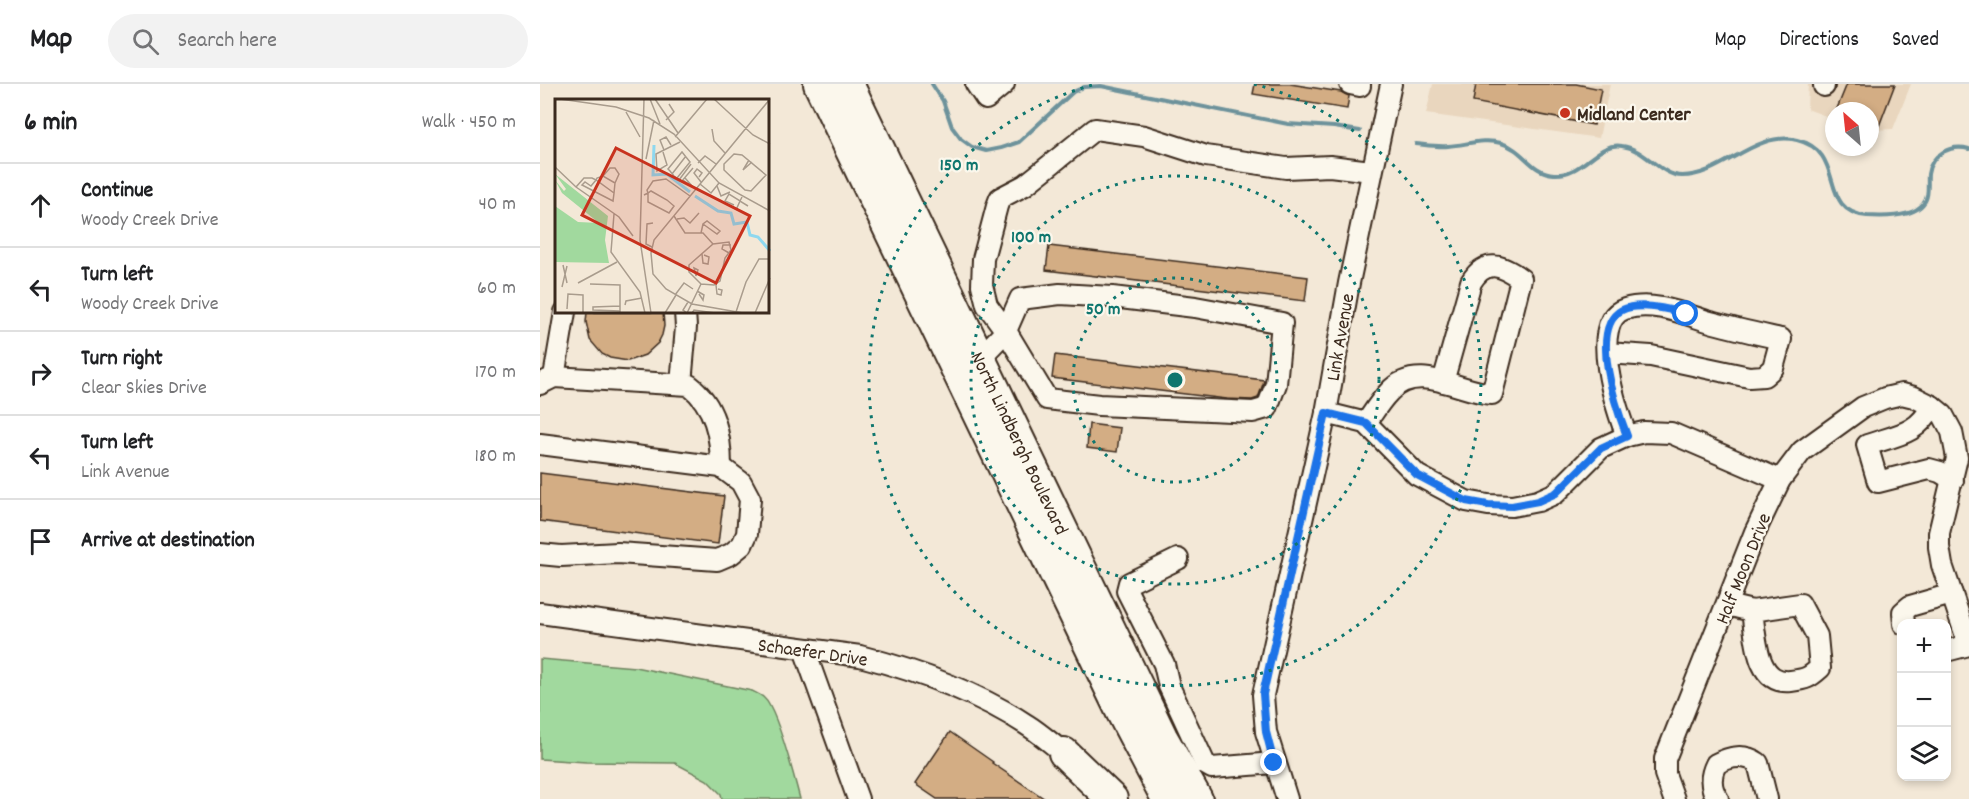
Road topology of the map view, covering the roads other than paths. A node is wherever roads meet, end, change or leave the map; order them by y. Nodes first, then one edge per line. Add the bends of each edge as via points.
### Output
1 (819, 84) edge
2 (848, 84) edge
3 (976, 84) edge
4 (1004, 84) edge
5 (1350, 84) edge
6 (1360, 84) edge
7 (1391, 84) edge
8 (1371, 171) junction
9 (564, 314) edge
10 (685, 314) edge
11 (1006, 331) junction
12 (1607, 353) junction
13 (980, 358) junction
14 (547, 380) edge
15 (1443, 382) junction
16 (681, 384) junction
17 (1932, 406) junction
18 (1326, 413) junction
19 (1366, 423) junction
20 (1627, 436) junction
21 (540, 444) edge
22 (721, 467) junction
23 (1780, 480) junction
24 (1953, 480) junction
25 (540, 554) edge
26 (1178, 560) dead end
27 (1952, 594) junction
28 (1727, 606) junction
29 (1752, 611) dead end
30 (540, 613) edge
31 (1904, 619) edge
32 (1969, 645) edge
33 (804, 650) junction
34 (1951, 650) edge
35 (1064, 753) joint
36 (1274, 763) junction
37 (858, 799) edge
38 (1112, 799) edge
39 (1167, 799) edge
40 (1197, 799) edge
41 (1287, 799) edge
42 (1674, 799) edge
43 (1718, 799) edge
44 (1767, 799) edge

1 - 39 highway, North Lindbergh Boulevard
2 - 13 highway, North Lindbergh Boulevard
3 - 4 street via 986,99
5 - 6 street
7 - 8 street, Link Avenue
8 - 11 street via 1330,166 1286,168 1206,156 1144,136 1095,129 1025,185 1000,198 983,259 982,285 987,305
8 - 18 street, Link Avenue
9 - 14 street
10 - 16 street
11 - 11 street via 1020,299 1060,294 1195,307 1282,323 1276,384 1267,408 1253,412 1047,399
11 - 13 street
12 - 12 street via 1651,356 1764,376 1773,368 1781,339 1644,307 1623,309 1614,317 1608,329
12 - 20 street via 1610,385
13 - 40 highway, North Lindbergh Boulevard via 1162,737
14 - 16 street
15 - 15 street via 1474,276 1486,266 1510,271 1521,279 1492,394
15 - 19 street via 1421,378 1395,386
16 - 22 street via 696,391 711,410 721,442
17 - 23 street, Half Moon Drive via 1902,394 1863,407 1802,451
17 - 24 street via 1943,415 1956,446
17 - 24 street via 1925,420 1912,430 1867,445 1878,482 1929,469
18 - 19 street
18 - 36 street, Link Avenue via 1263,694 1266,732
19 - 20 street via 1417,475 1466,501 1488,505 1512,506 1556,493 1601,448
20 - 23 street via 1671,433
21 - 22 street
22 - 25 street via 741,482 750,499 747,534 731,554 717,560 618,553
23 - 28 street, Half Moon Drive
24 - 27 street via 1939,533 1942,564
26 - 36 street via 1129,583 1127,591 1164,664 1168,686 1205,764 1212,768
27 - 31 street via 1910,606 1903,612
27 - 32 street
28 - 29 street
28 - 42 street, Half Moon Drive via 1665,759 1665,774
30 - 33 street, Schaefer Drive
32 - 34 street
33 - 35 street, Schaefer Drive via 860,656 908,669 966,692 1027,724
33 - 37 street
35 - 38 highway
36 - 41 street, Link Avenue
43 - 44 street via 1711,774 1716,764 1741,758 1758,763

